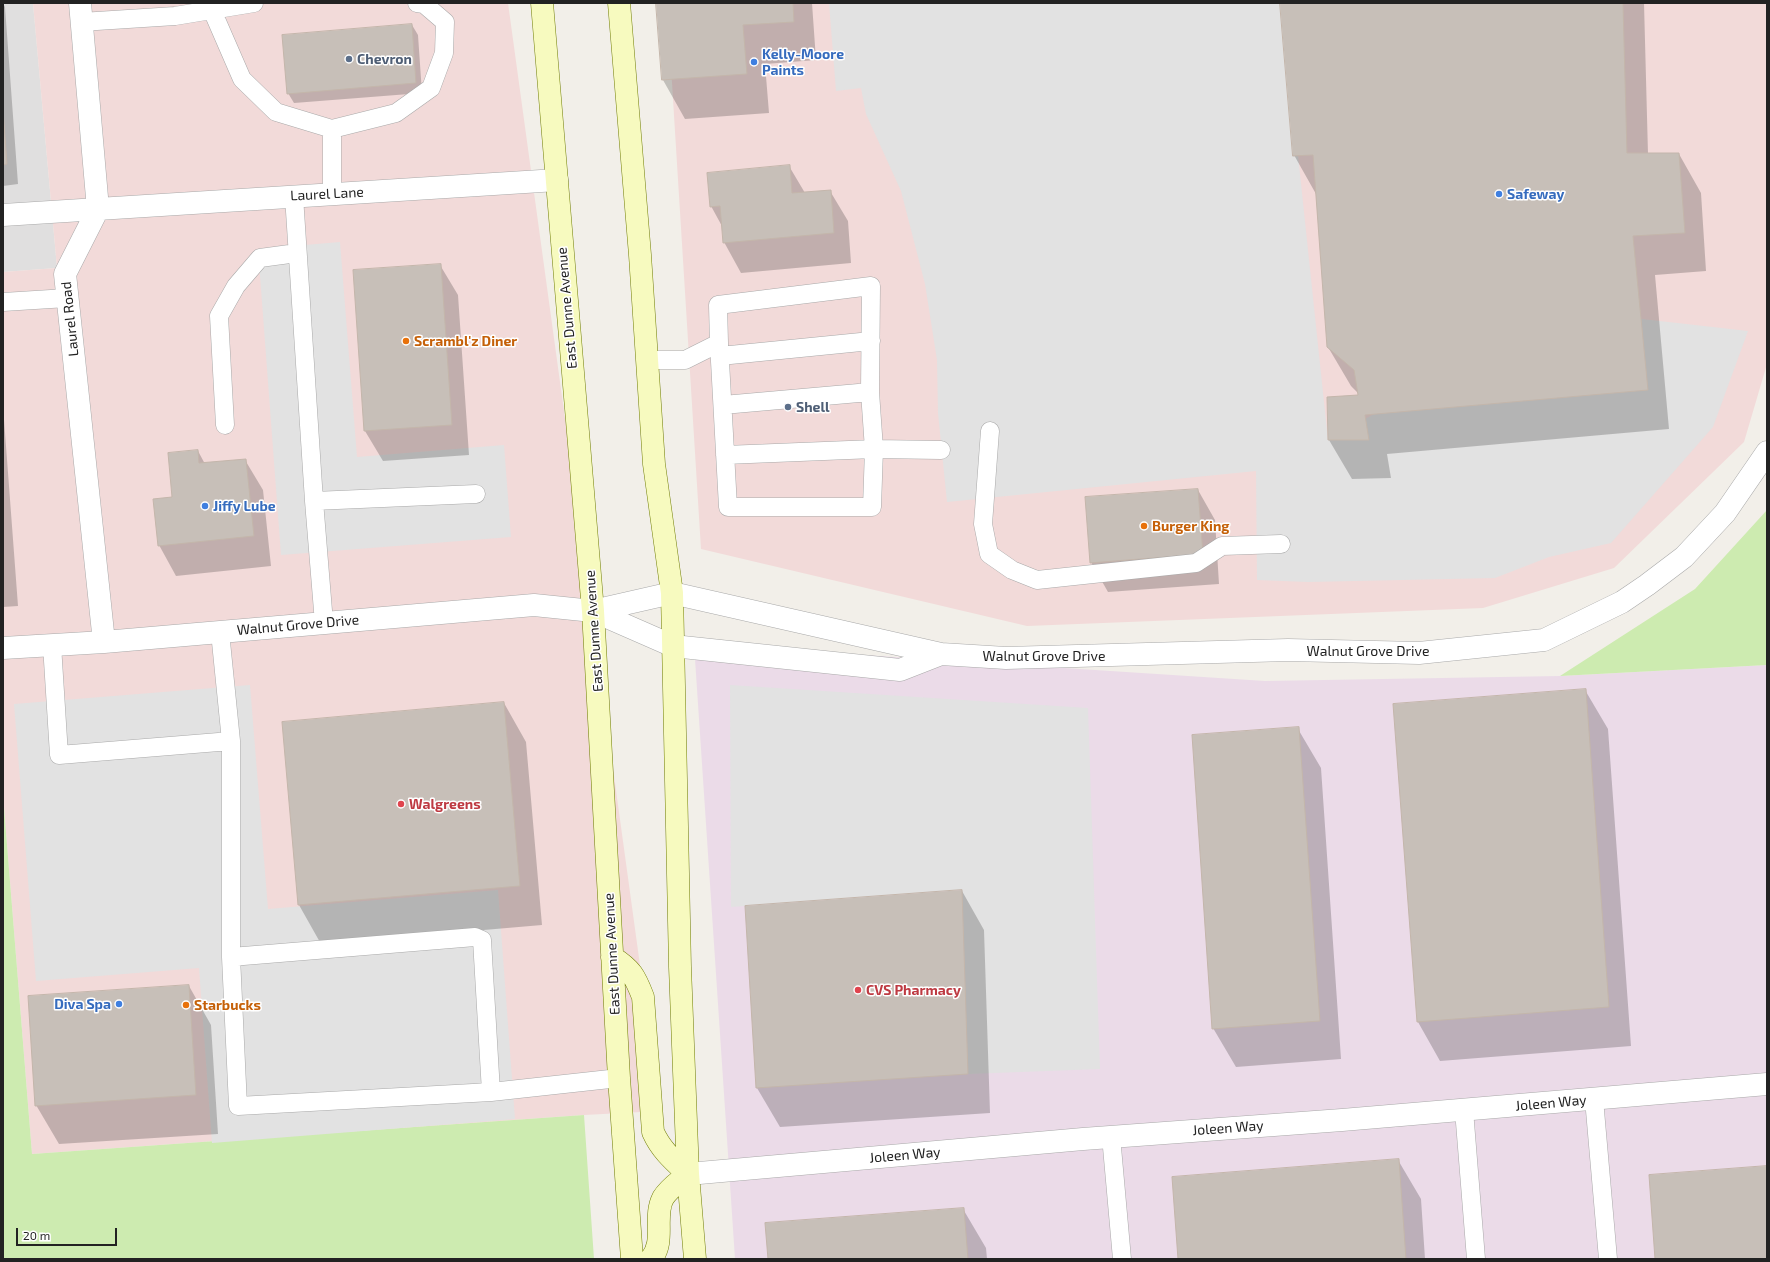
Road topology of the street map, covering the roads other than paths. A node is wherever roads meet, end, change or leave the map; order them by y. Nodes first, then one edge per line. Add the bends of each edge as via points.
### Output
1 (254, 3) edge
2 (417, 3) edge
3 (542, 3) edge
4 (619, 3) edge
5 (212, 10) junction
6 (80, 13) edge
7 (332, 129) junction
8 (557, 180) junction
9 (332, 194) junction
10 (294, 196) junction
11 (98, 209) junction
12 (3, 215) edge
13 (298, 253) junction
14 (67, 298) junction
15 (3, 302) edge
16 (871, 341) junction
17 (720, 349) junction
18 (647, 360) junction
19 (870, 392) junction
20 (723, 405) junction
21 (225, 426) dead end
22 (990, 431) dead end
23 (874, 449) junction
24 (942, 450) dead end
25 (1767, 452) edge
26 (725, 456) junction
27 (476, 494) dead end
28 (314, 501) junction
29 (1280, 544) dead end
30 (672, 593) junction
31 (593, 611) junction
32 (324, 623) junction
33 (220, 632) junction
34 (104, 642) junction
35 (52, 645) junction
36 (673, 646) junction
37 (3, 648) edge
38 (941, 654) junction
39 (231, 741) junction
40 (231, 957) junction
41 (612, 957) junction
42 (619, 1078) junction
43 (1767, 1084) edge
44 (491, 1092) junction
45 (1594, 1099) junction
46 (1464, 1110) junction
47 (1111, 1136) junction
48 (688, 1174) junction
49 (632, 1259) edge
50 (651, 1259) edge
51 (695, 1259) edge
52 (1122, 1259) edge
53 (1476, 1259) edge
54 (1608, 1259) edge

1 - 5 lane
2 - 7 lane via 424,4 445,22 444,54 431,88 396,113
3 - 8 main road, East Dunne Avenue
4 - 18 main road
5 - 6 lane via 175,16
5 - 7 lane via 242,79 276,112
6 - 11 street
7 - 9 lane
8 - 9 street, Laurel Lane
8 - 31 main road, East Dunne Avenue
9 - 10 street, Laurel Lane
10 - 11 street, Laurel Lane
10 - 13 lane
11 - 12 street, Laurel Lane
11 - 14 street, Laurel Road via 65,274
13 - 21 lane via 260,258 236,286 219,316
13 - 28 lane
14 - 15 lane
14 - 34 street, Laurel Road
16 - 17 lane
16 - 17 lane via 871,286 718,305
16 - 19 lane
17 - 18 lane via 685,360
17 - 20 lane
18 - 30 main road via 654,464
19 - 20 lane
19 - 23 lane
20 - 26 lane
22 - 29 lane via 983,524 990,554 1012,570 1037,580 1196,563 1222,546
23 - 24 lane
23 - 26 lane
23 - 26 lane via 872,507 728,507
25 - 38 street, Walnut Grove Drive via 1725,513 1684,557 1622,602 1544,640 1419,653 1288,650 1006,658
27 - 28 lane
28 - 32 lane
30 - 31 street, Walnut Grove Drive
30 - 36 main road
30 - 38 street, Walnut Grove Drive
31 - 32 street, Walnut Grove Drive via 534,605
31 - 36 street, Walnut Grove Drive
31 - 41 main road, East Dunne Avenue
32 - 33 street, Walnut Grove Drive
33 - 34 street, Walnut Grove Drive
33 - 39 lane
34 - 35 street, Walnut Grove Drive
35 - 37 street, Walnut Grove Drive
35 - 39 lane via 59,755
36 - 38 street, Walnut Grove Drive via 900,670
36 - 48 main road via 680,967
39 - 40 lane
40 - 44 lane via 238,1106
40 - 44 lane via 475,937 482,940
41 - 42 main road, East Dunne Avenue
41 - 48 main road via 626,966 636,978 643,997 653,1132 664,1152
42 - 44 lane
42 - 49 main road, East Dunne Avenue
43 - 45 street, Joleen Way
45 - 46 street, Joleen Way
45 - 54 lane
46 - 47 street, Joleen Way
46 - 53 lane
47 - 48 street, Joleen Way
47 - 52 lane
48 - 50 main road via 667,1192 662,1200 660,1236
48 - 51 main road

